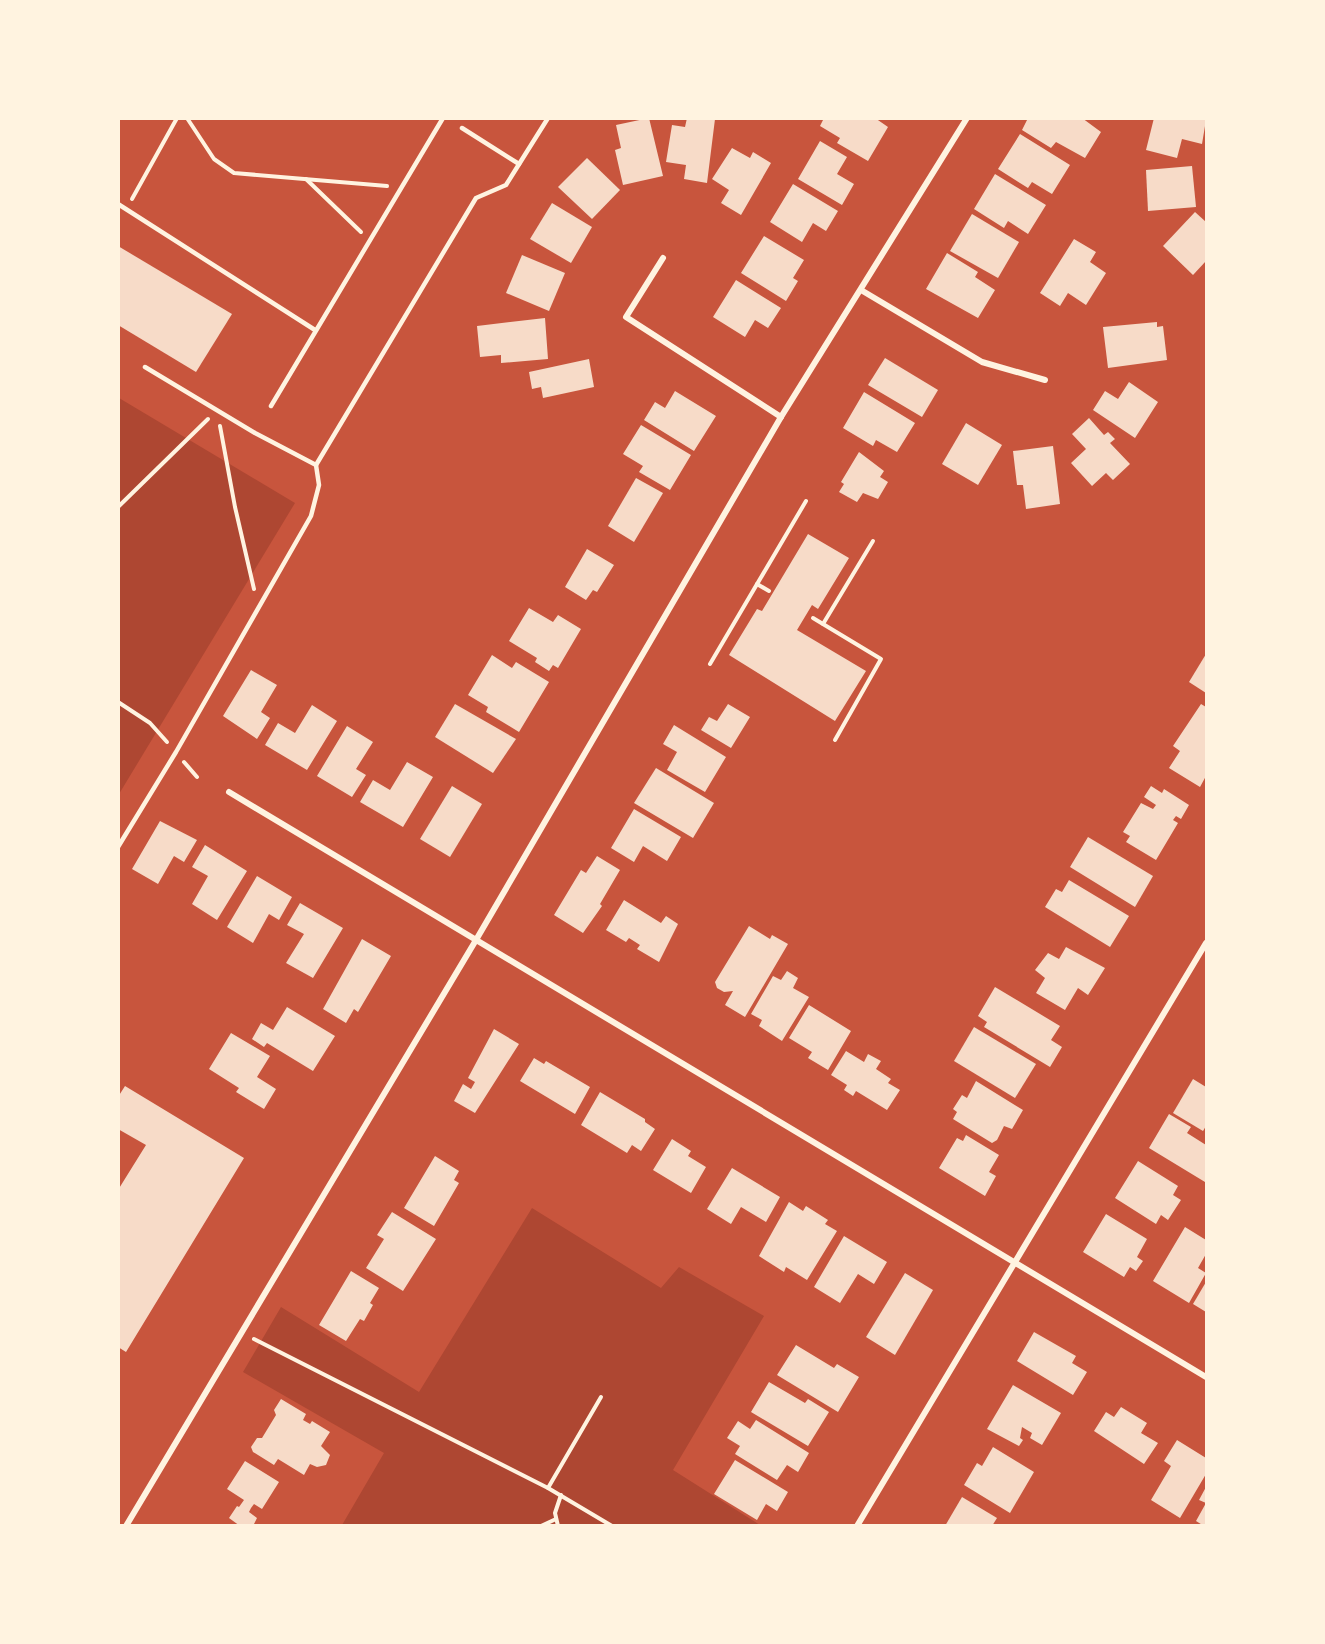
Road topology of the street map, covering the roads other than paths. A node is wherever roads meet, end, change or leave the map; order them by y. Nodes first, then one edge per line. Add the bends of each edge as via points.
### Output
1 (443, 118) edge
2 (548, 118) edge
3 (967, 118) edge
4 (462, 128) dead end
5 (519, 164) junction
6 (118, 204) edge
7 (663, 258) dead end
8 (861, 290) junction
9 (315, 330) junction
10 (145, 367) dead end
11 (1045, 380) dead end
12 (271, 406) dead end
13 (781, 417) junction
14 (316, 465) junction
15 (229, 792) dead end
16 (118, 848) edge
17 (476, 940) junction
18 (1206, 943) edge
19 (1017, 1261) junction
20 (1206, 1377) edge
21 (126, 1526) edge
22 (857, 1526) edge

1 - 9 lane
2 - 5 lane
3 - 8 street
4 - 5 lane
5 - 14 lane via 506,185 476,198
6 - 9 lane
7 - 13 street via 626,317
8 - 11 street via 982,362
8 - 13 street
9 - 12 lane
10 - 14 lane
13 - 17 street
14 - 16 lane via 319,485 310,516
15 - 17 street
17 - 19 street
17 - 21 street
18 - 19 street
19 - 20 street
19 - 22 street

